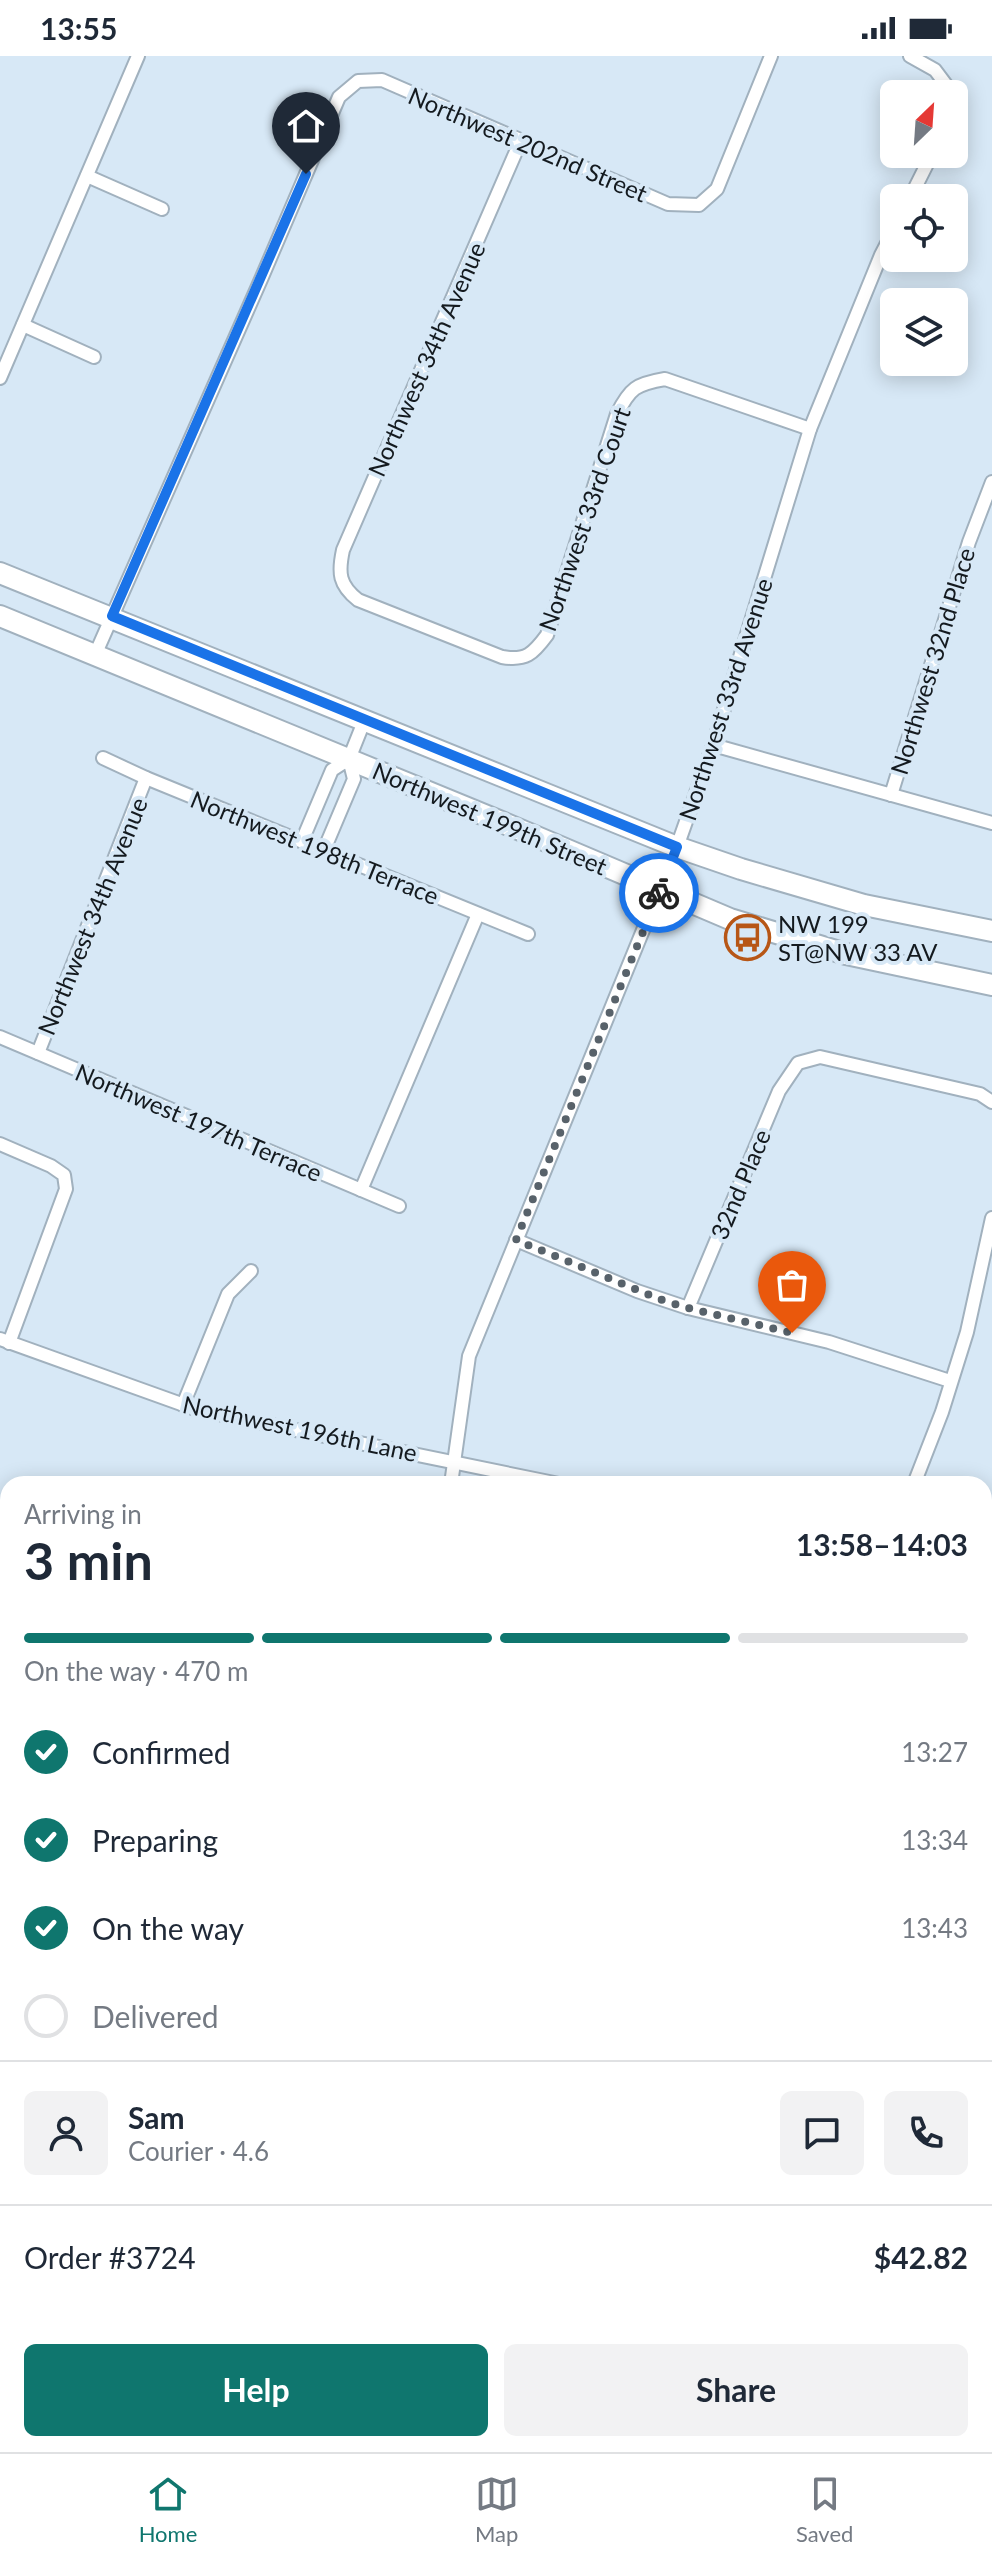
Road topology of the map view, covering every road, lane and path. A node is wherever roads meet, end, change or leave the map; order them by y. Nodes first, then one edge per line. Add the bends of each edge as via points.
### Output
1 (138, 56) edge
2 (771, 56) edge
3 (910, 56) edge
4 (943, 80) edge
5 (521, 140) junction
6 (87, 176) junction
7 (162, 209) dead end
8 (880, 263) edge
9 (23, 325) junction
10 (94, 357) dead end
11 (0, 378) edge
12 (810, 429) junction
13 (992, 482) edge
14 (0, 573) edge
15 (0, 616) edge
16 (112, 616) junction
17 (95, 655) junction
18 (527, 656) joint
19 (365, 719) junction
20 (713, 745) junction
21 (103, 758) dead end
22 (349, 759) junction
23 (146, 778) junction
24 (891, 795) junction
25 (992, 823) edge
26 (302, 841) junction
27 (677, 847) junction
28 (324, 850) junction
29 (660, 891) junction
30 (478, 914) junction
31 (992, 931) edge
32 (528, 934) dead end
33 (992, 985) edge
34 (0, 1037) edge
35 (38, 1053) junction
36 (992, 1102) edge
37 (0, 1144) edge
38 (361, 1190) junction
39 (399, 1206) dead end
40 (992, 1218) edge
41 (516, 1240) junction
42 (251, 1271) dead end
43 (688, 1308) junction
44 (4, 1341) edge
45 (950, 1381) junction
46 (183, 1405) junction
47 (454, 1462) junction
48 (452, 1476) edge
49 (521, 1476) edge
50 (917, 1476) edge

1 - 6 street
2 - 5 street, Northwest 202nd Street via 717,189 699,205 668,204
3 - 4 street
5 - 16 street, Northwest 202nd Street via 382,80 358,81 339,97
5 - 18 street, Northwest 34th Avenue via 339,565 346,591 358,600 502,657
6 - 7 street
6 - 9 street
8 - 12 street, Northwest 33rd Avenue
9 - 10 street
9 - 11 street
12 - 18 street, Northwest 33rd Court via 665,379 642,383 627,394 547,635
12 - 20 street, Northwest 33rd Avenue
13 - 24 street, Northwest 32nd Place
14 - 16 main road, Northwest 199th Street
15 - 17 main road, Northwest 199th Street
16 - 17 street
16 - 19 main road, Northwest 199th Street
17 - 22 main road, Northwest 199th Street
19 - 22 street
19 - 27 main road, Northwest 199th Street
20 - 24 street
20 - 27 street, Northwest 33rd Avenue
21 - 23 street, Northwest 198th Terrace
22 - 26 street via 332,770
22 - 28 street via 354,779
22 - 29 main road, Northwest 199th Street
23 - 26 street, Northwest 198th Terrace
23 - 35 street, Northwest 34th Avenue
24 - 25 street
26 - 28 street, Northwest 198th Terrace
27 - 29 street, Northwest 33rd Avenue
27 - 31 main road, Northwest 199th Street via 864,905
28 - 30 street, Northwest 198th Terrace
29 - 33 main road, Northwest 199th Street via 730,919 846,954
29 - 41 street, Northwest 33rd Avenue
30 - 32 street, Northwest 198th Terrace
30 - 38 street
34 - 35 street, Northwest 197th Terrace
35 - 38 street, Northwest 197th Terrace
36 - 43 street, 32nd Place via 980,1094 820,1057 798,1063 779,1091
37 - 44 street via 51,1166 64,1175 66,1189
38 - 39 street, Northwest 197th Terrace
40 - 45 street via 967,1332
41 - 43 street
41 - 47 street, Northwest 33rd Avenue via 469,1356
42 - 46 street via 228,1294
43 - 45 street via 829,1342
44 - 46 street, Northwest 196th Lane
45 - 50 street
46 - 47 street, Northwest 196th Lane
47 - 48 street, Northwest 33rd Avenue
47 - 49 street, Northwest 196th Lane

